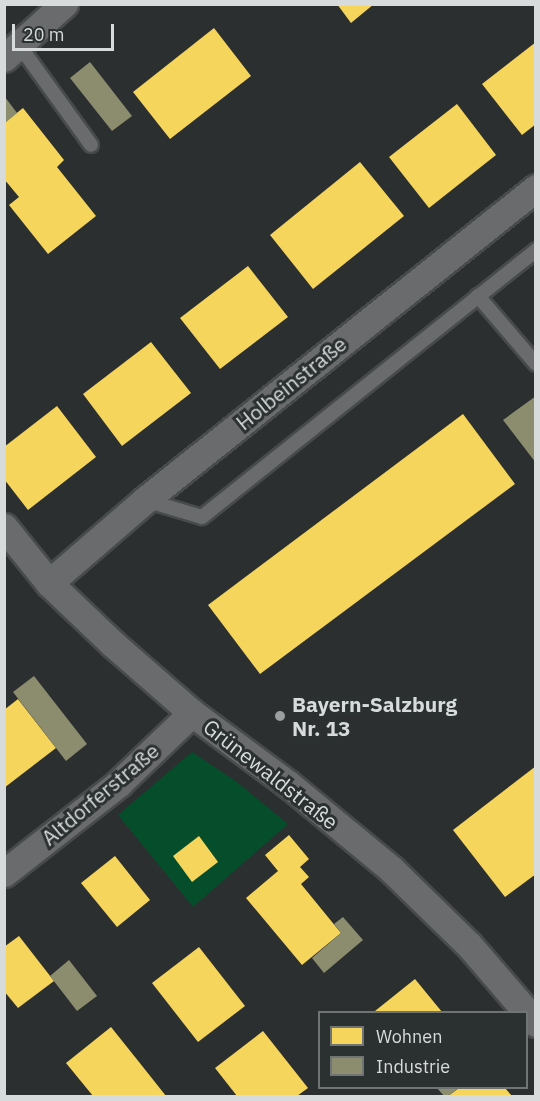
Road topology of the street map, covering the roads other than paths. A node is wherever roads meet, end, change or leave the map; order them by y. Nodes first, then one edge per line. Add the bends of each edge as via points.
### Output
1 (64, 4) edge
2 (10, 49) edge
3 (91, 144) dead end
4 (536, 188) edge
5 (536, 250) edge
6 (478, 296) junction
7 (536, 364) edge
8 (145, 500) junction
9 (4, 526) edge
10 (49, 583) junction
11 (192, 712) junction
12 (4, 873) edge
13 (526, 1011) edge

1 - 2 street
2 - 3 lane
4 - 8 street, Holbeinstraße
5 - 6 lane
6 - 7 lane
6 - 8 lane via 202,517
8 - 10 street, Holbeinstraße
9 - 10 street, Grünewaldstraße
10 - 11 street, Grünewaldstraße
11 - 12 street, Altdorferstraße via 119,783
11 - 13 street, Grünewaldstraße via 391,869 469,945

